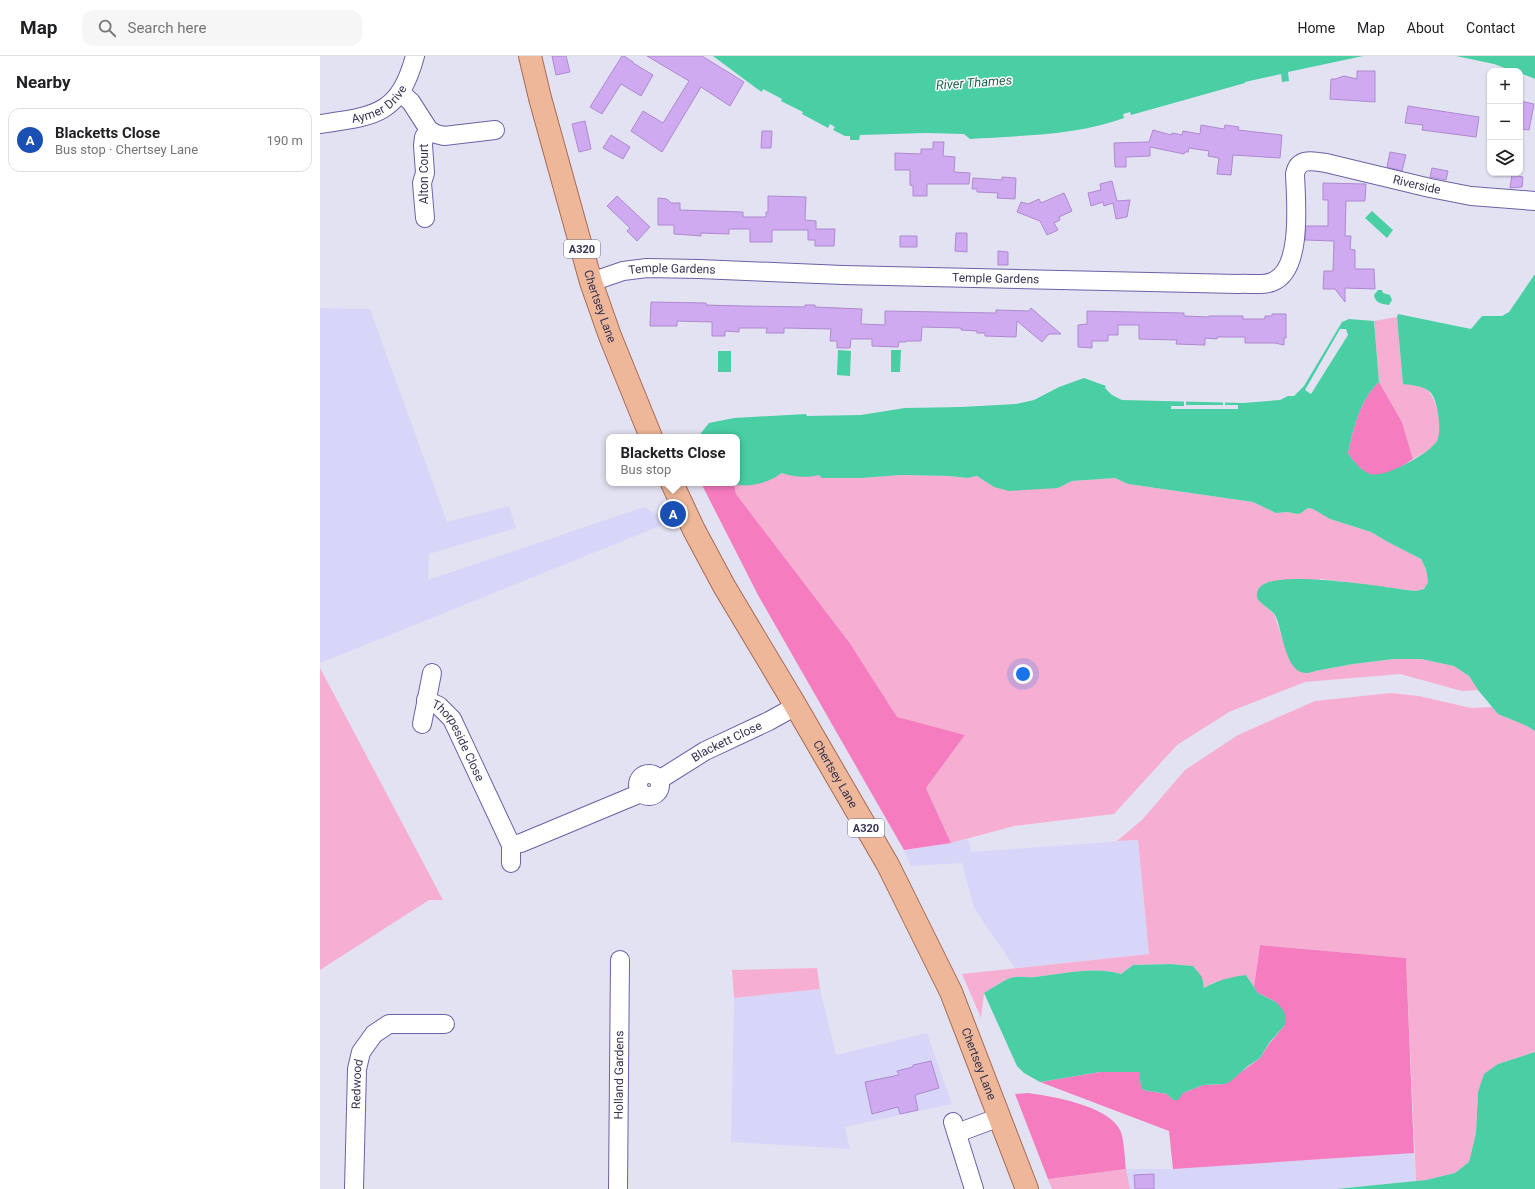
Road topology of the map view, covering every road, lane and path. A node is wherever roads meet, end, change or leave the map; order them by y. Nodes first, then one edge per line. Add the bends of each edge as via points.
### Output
1 (416, 56) edge
2 (530, 56) edge
3 (401, 93) junction
4 (320, 124) edge
5 (429, 130) junction
6 (495, 130) dead end
7 (1300, 163) joint
8 (1535, 201) edge
9 (425, 218) dead end
10 (591, 282) junction
11 (650, 434) edge
12 (673, 486) edge
13 (432, 673) dead end
14 (426, 700) junction
15 (796, 706) junction
16 (422, 724) dead end
17 (511, 845) junction
18 (511, 863) dead end
19 (620, 960) dead end
20 (445, 1024) dead end
21 (1000, 1117) junction
22 (354, 1189) edge
23 (618, 1189) edge
24 (974, 1189) edge
25 (1027, 1189) edge

1 - 3 street, Aymer Drive
2 - 10 main road, Chertsey Lane / A320
3 - 4 street, Aymer Drive via 388,106 373,115
3 - 5 street, Alton Court via 411,102
5 - 6 street, Alton Court via 444,136
5 - 9 street, Alton Court via 424,137 423,145 425,173 422,183
7 - 8 street, Riverside via 1326,163 1471,196
7 - 10 street, Temple Gardens via 1296,167 1293,253 1289,266 1278,279 1270,283 850,276 647,268 623,271
10 - 11 main road, Chertsey Lane / A320
12 - 15 main road, Chertsey Lane / A320 via 724,586
13 - 14 street, Thorpeside Close
14 - 16 street, Thorpeside Close
14 - 17 street, Thorpeside Close via 439,706 452,719
15 - 17 street, Blackett Close via 705,751 659,780 660,790 654,795 646,796 641,793
15 - 21 main road, Chertsey Lane / A320 via 884,858 951,992
17 - 18 street
19 - 23 street, Holland Gardens
20 - 22 street, Redwood via 389,1024 374,1034 361,1052 357,1069
21 - 24 street via 955,1127
21 - 25 main road, Chertsey Lane / A320

